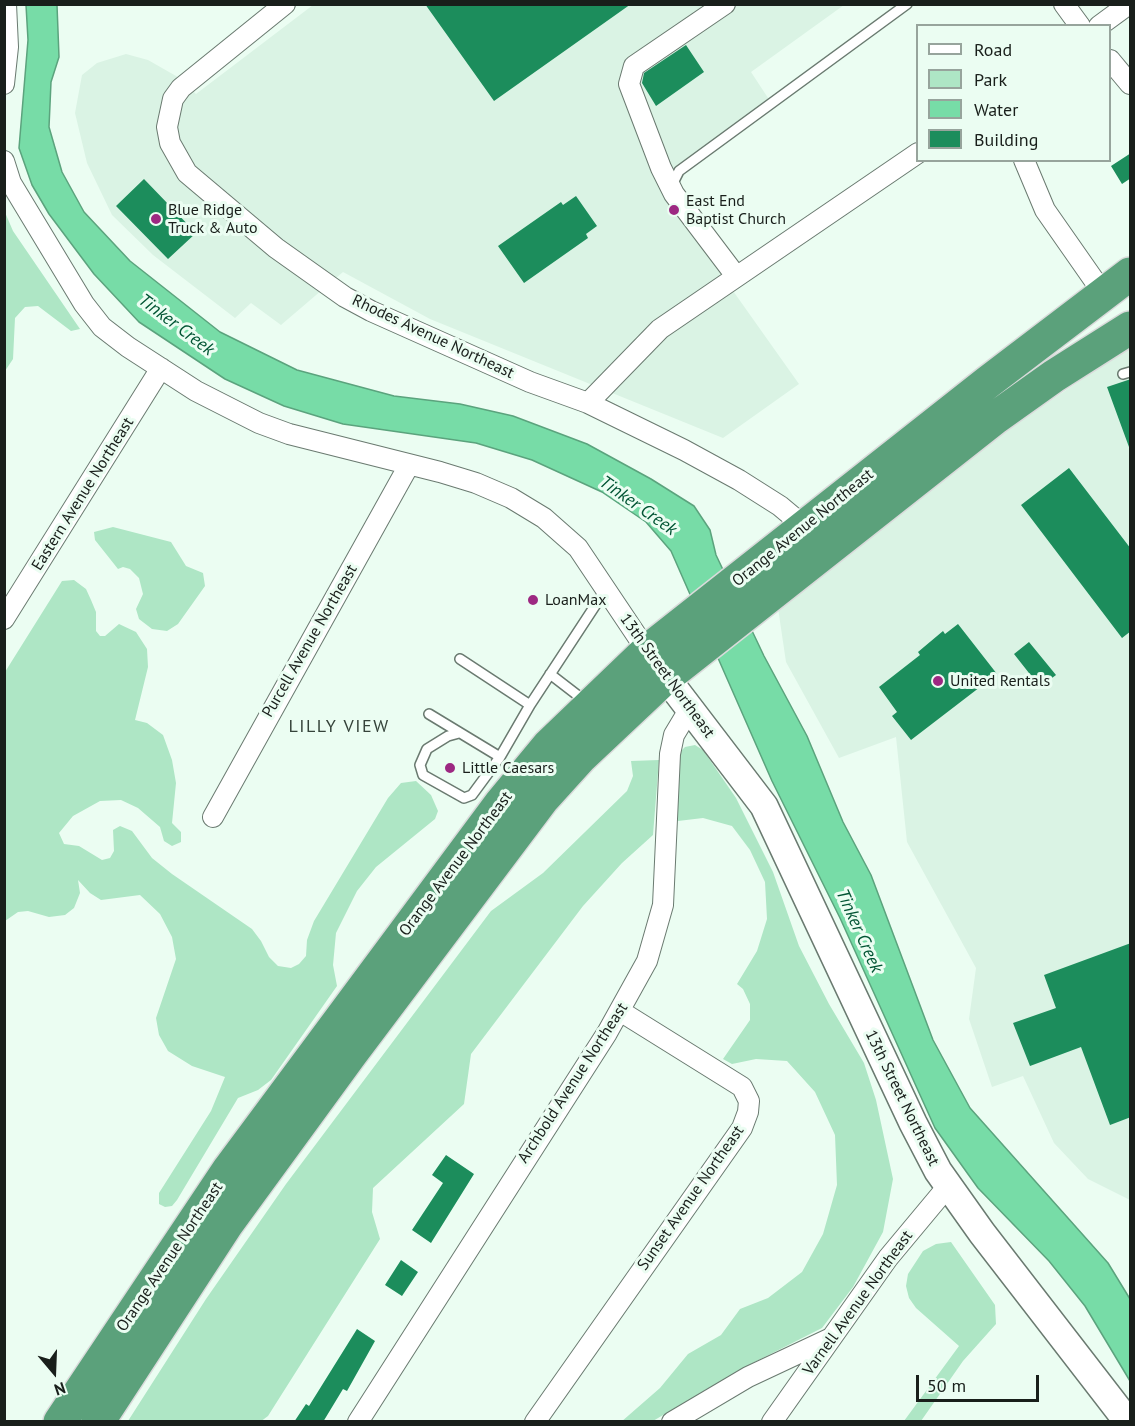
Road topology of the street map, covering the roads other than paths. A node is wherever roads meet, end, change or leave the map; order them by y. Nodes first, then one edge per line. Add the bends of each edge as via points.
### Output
1 (6, 4) edge
2 (285, 4) edge
3 (725, 4) edge
4 (907, 4) edge
5 (1064, 4) edge
6 (1129, 4) edge
7 (1079, 24) edge
8 (1102, 24) edge
9 (1111, 61) edge
10 (4, 84) edge
11 (1131, 84) edge
12 (916, 154) edge
13 (4, 161) edge
14 (1025, 162) edge
15 (674, 194) junction
16 (1131, 274) edge
17 (736, 276) junction
18 (1103, 293) junction
19 (1131, 328) edge
20 (161, 368) junction
21 (588, 403) junction
22 (409, 465) junction
23 (805, 526) junction
24 (830, 549) junction
25 (606, 589) junction
26 (4, 619) edge
27 (646, 651) junction
28 (460, 659) dead end
29 (550, 674) junction
30 (665, 678) junction
31 (530, 705) junction
32 (589, 705) junction
33 (689, 710) junction
34 (429, 714) dead end
35 (459, 733) junction
36 (500, 757) junction
37 (213, 817) dead end
38 (620, 1011) junction
39 (338, 1046) junction
40 (948, 1186) junction
41 (832, 1338) junction
42 (123, 1354) junction
43 (60, 1422) edge
44 (98, 1422) edge
45 (358, 1422) edge
46 (535, 1422) edge
47 (672, 1422) edge
48 (772, 1422) edge
49 (1128, 1422) edge

1 - 10 street via 8,47
2 - 21 street, Rhodes Avenue Northeast via 181,88 173,99 167,127 170,143 187,173 276,248 345,297 530,382
3 - 15 street via 634,66 629,84
4 - 15 lane via 679,171
5 - 7 street
6 - 8 street
9 - 11 street
12 - 17 street
13 - 20 street, 13th Street Northeast via 16,192 84,304 102,327
14 - 18 street via 1045,210
15 - 17 street
16 - 18 highway, Orange Avenue Northeast
17 - 21 street via 660,329
18 - 23 highway, Orange Avenue Northeast
19 - 24 highway, Orange Avenue Northeast via 995,418
20 - 22 street, 13th Street Northeast via 259,423
20 - 26 street, Eastern Avenue Northeast
21 - 23 street, Rhodes Avenue Northeast via 740,480
22 - 25 street, 13th Street Northeast via 476,483 544,518 578,548
22 - 37 street, Purcell Avenue Northeast
23 - 24 street, Rhodes Avenue Northeast
23 - 27 highway, Orange Avenue Northeast
24 - 30 highway, Orange Avenue Northeast
25 - 27 street, 13th Street Northeast
25 - 29 lane
27 - 30 street, 13th Street Northeast
27 - 32 highway, Orange Avenue Northeast
28 - 31 lane
29 - 31 lane
29 - 32 lane
30 - 33 street, 13th Street Northeast
30 - 39 highway, Orange Avenue Northeast via 611,726 542,800
31 - 36 lane
32 - 39 highway, Orange Avenue Northeast via 523,775
33 - 38 street, Archbold Avenue Northeast via 674,735 670,754 667,867 661,915 647,961
33 - 40 street, 13th Street Northeast via 734,765 777,830 913,1124
34 - 35 lane
35 - 36 lane
35 - 36 lane via 427,749 420,765 423,775 464,798 472,795
38 - 45 street, Archbold Avenue Northeast
38 - 46 street, Sunset Avenue Northeast via 742,1087 749,1101 748,1112 736,1137
39 - 42 highway, Orange Avenue Northeast via 227,1224
40 - 41 street, Varnell Avenue Northeast via 888,1258
40 - 49 street, 13th Street Northeast
41 - 47 street via 748,1377
41 - 48 street, Varnell Avenue Northeast
42 - 43 highway, Orange Avenue Northeast
42 - 44 highway, Orange Avenue Northeast

